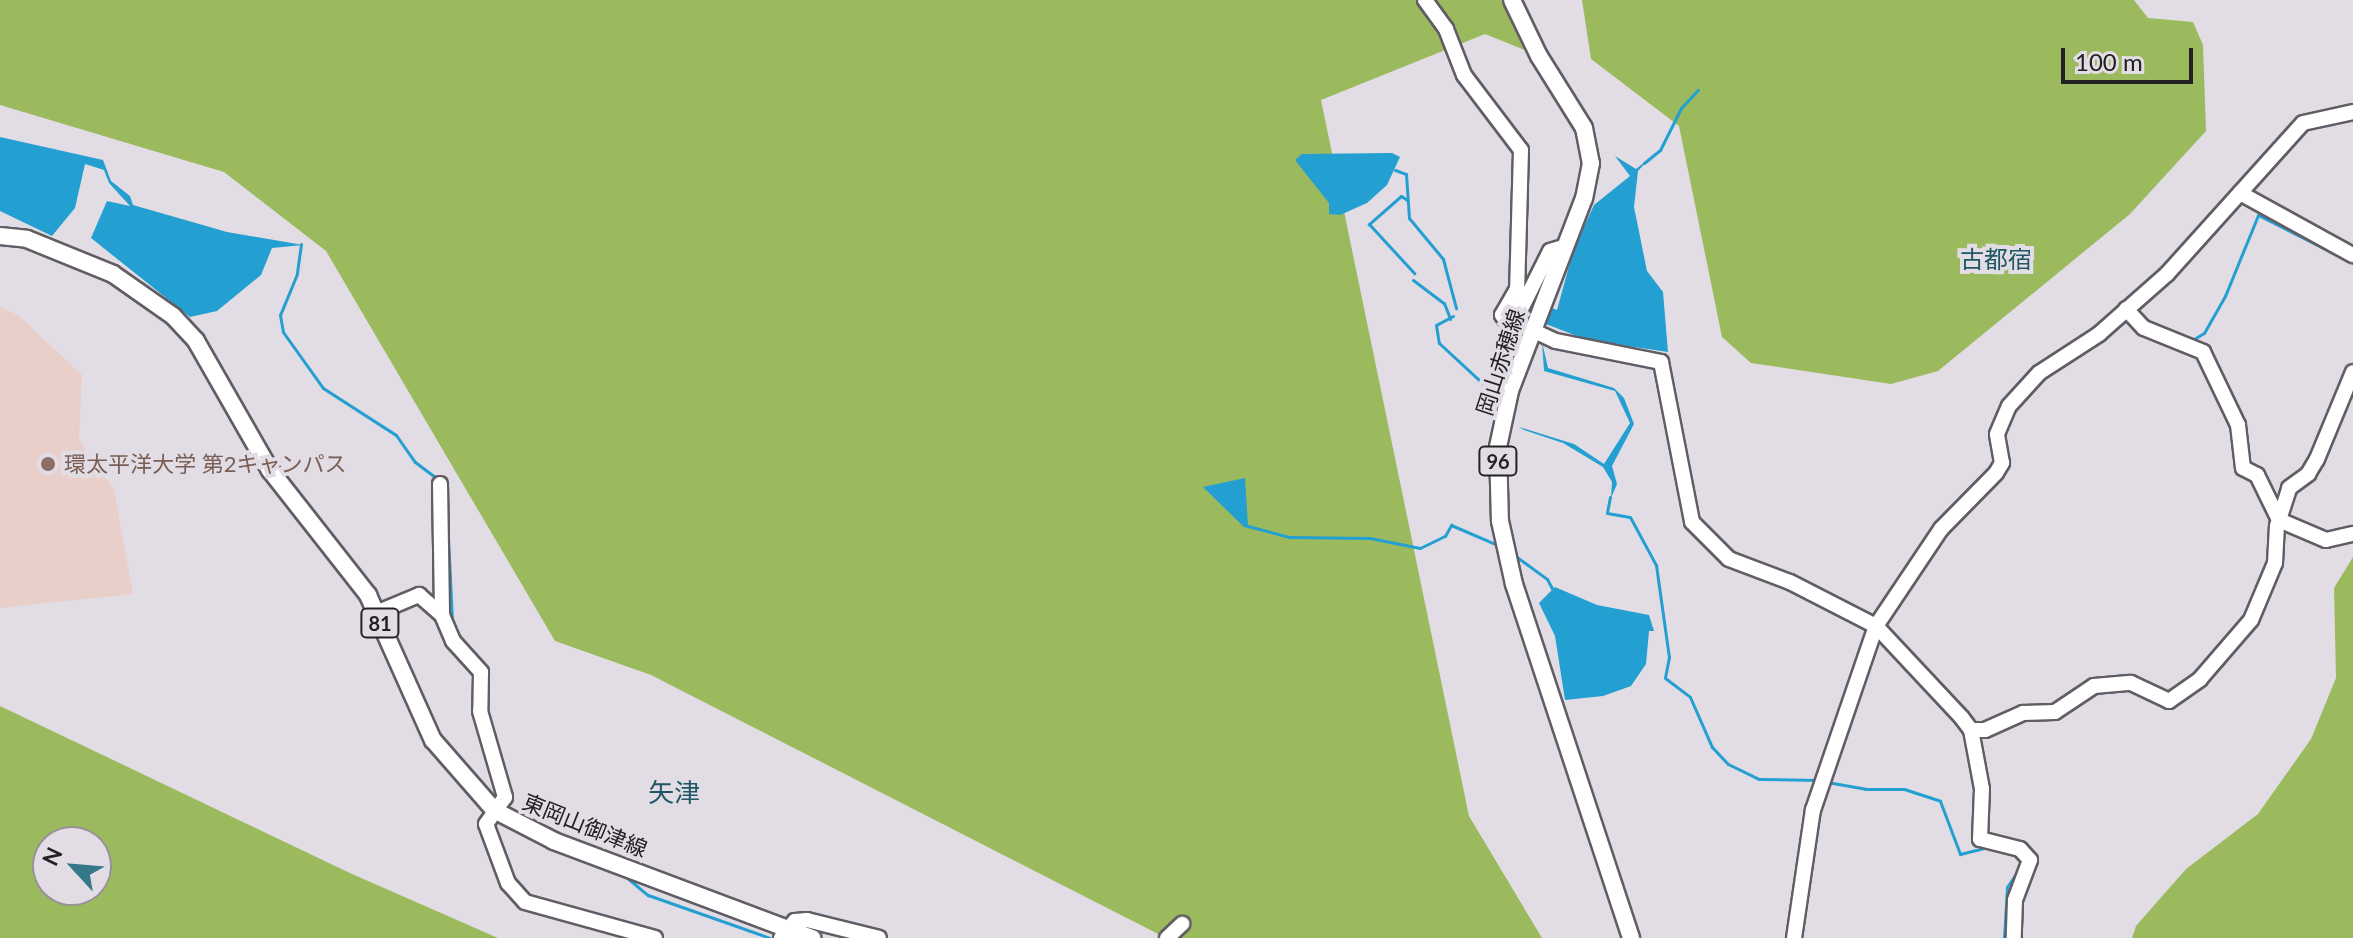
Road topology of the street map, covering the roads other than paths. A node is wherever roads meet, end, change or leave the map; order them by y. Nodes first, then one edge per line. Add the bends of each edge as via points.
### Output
1 (1425, 0) edge
2 (1512, 0) edge
3 (2353, 112) edge
4 (2240, 193) junction
5 (0, 236) edge
6 (1563, 247) junction
7 (2353, 255) edge
8 (2126, 309) junction
9 (1532, 330) junction
10 (2353, 372) edge
11 (440, 484) dead end
12 (2279, 520) junction
13 (2353, 534) edge
14 (376, 613) junction
15 (442, 615) junction
16 (1876, 626) junction
17 (1971, 730) junction
18 (494, 810) junction
19 (1182, 924) dead end
20 (785, 932) edge
21 (655, 938) edge
22 (812, 938) edge
23 (879, 938) edge
24 (1167, 938) edge
25 (1631, 938) edge
26 (1794, 938) edge
27 (2014, 938) edge

1 - 6 street via 1446,29 1464,75 1521,150 1517,289 1502,315 1505,319 1519,313 1550,251
2 - 6 main road, 岡山赤穂線 / 96 via 1589,146 1590,180
3 - 4 street via 2303,123
4 - 7 street
4 - 8 street via 2167,274
5 - 14 main road, 東岡山御津線 / 81 via 27,239 113,274 173,316 196,341 270,470 347,563
6 - 9 main road, 岡山赤穂線 / 96
8 - 12 street via 2144,328 2203,352 2238,425 2243,468 2257,475
8 - 16 street via 2099,334 2039,373 2009,406 1997,434 2002,463 1996,473 1941,529
9 - 16 street via 1556,341 1661,362 1692,522 1729,559 1790,582
9 - 25 main road, 岡山赤穂線 / 96 via 1510,391 1498,447 1500,521 1514,584
10 - 12 street via 2317,459 2289,488
11 - 15 street
12 - 13 street via 2326,540
12 - 17 street via 2275,563 2251,620 2231,648 2178,695 2162,700 2131,683 2094,686 2055,712 2023,713 1985,730
14 - 15 street via 419,595
14 - 18 main road, 東岡山御津線 / 81 via 417,715 448,764
15 - 18 street via 453,641 481,672 480,711 505,797
16 - 17 street
16 - 26 street via 1804,846
17 - 27 street via 1982,789 1980,839 2020,849 2030,860 2015,900
18 - 20 main road, 東岡山御津線 / 81 via 554,841
18 - 21 street via 486,824 508,883 520,899
19 - 24 street
20 - 22 main road, 東岡山御津線 / 81
20 - 23 street via 807,920

